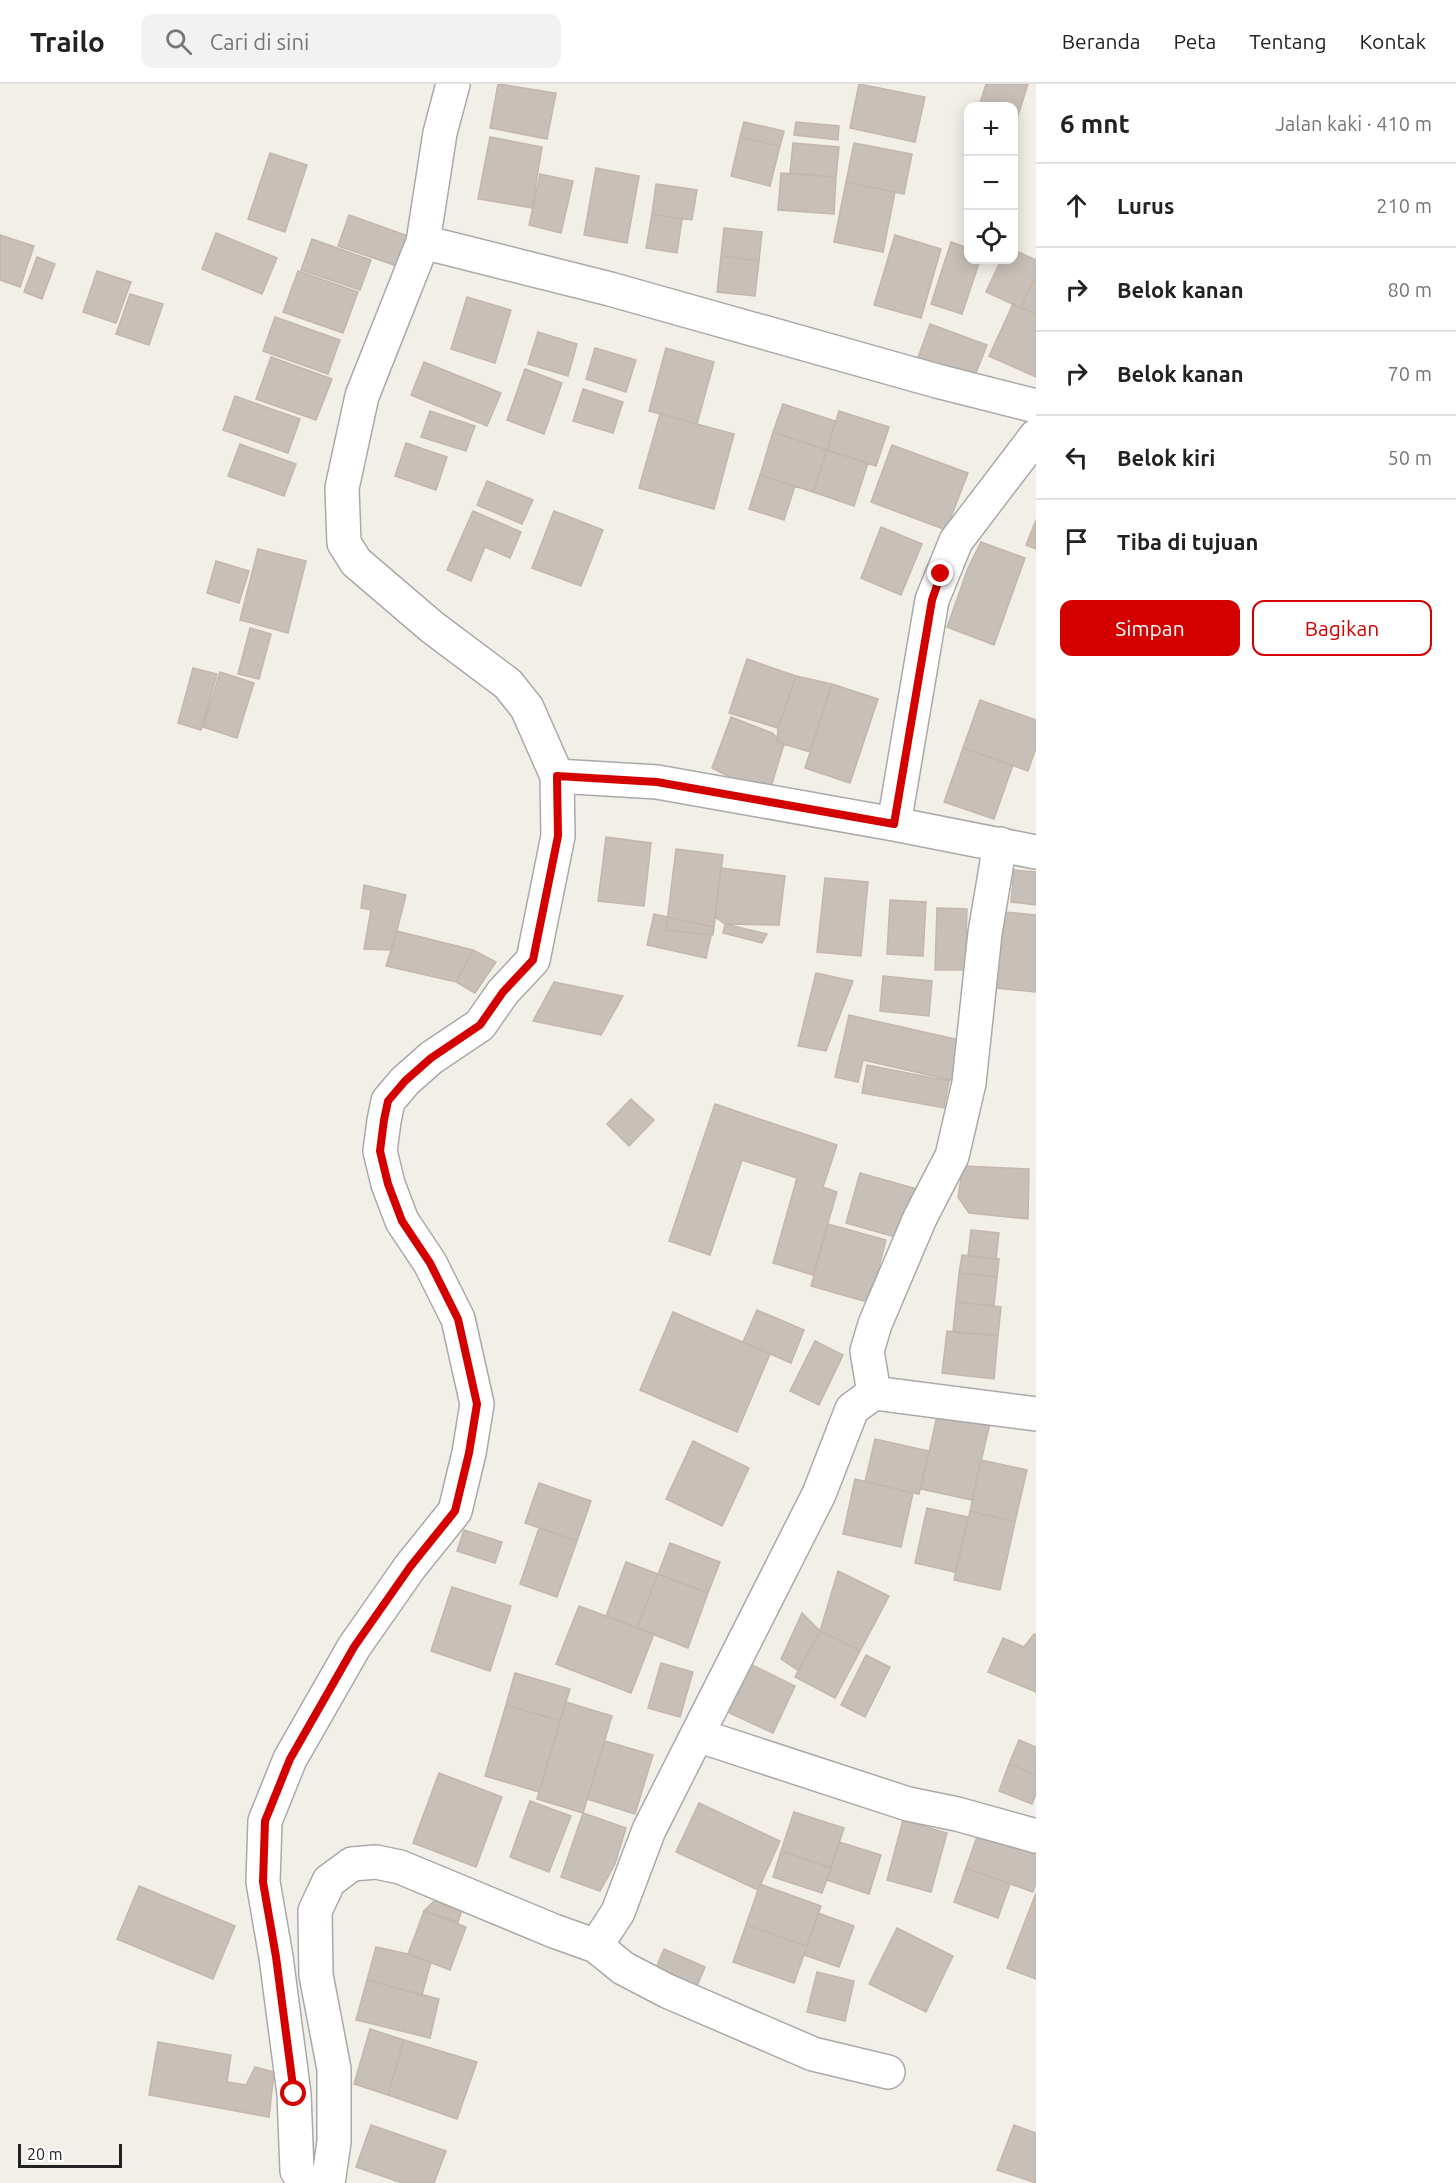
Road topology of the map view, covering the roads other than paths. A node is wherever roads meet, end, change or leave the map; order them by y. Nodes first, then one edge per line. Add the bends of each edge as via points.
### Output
1 (453, 84) edge
2 (423, 242) junction
3 (1036, 406) edge
4 (1036, 436) edge
5 (557, 776) junction
6 (894, 824) junction
7 (1000, 844) junction
8 (1036, 852) edge
9 (874, 1393) junction
10 (1036, 1414) edge
11 (697, 1735) junction
12 (1036, 1836) edge
13 (596, 1946) junction
14 (888, 2072) dead end
15 (306, 2183) edge
16 (328, 2183) edge

1 - 2 street
2 - 3 street
2 - 5 street via 362,396 342,488 344,543 356,562 432,627 508,684 528,708
4 - 6 street via 956,541 935,591
5 - 6 street via 657,782
5 - 15 street via 558,836 533,960 503,992 480,1025 405,1081 388,1101 384,1120 380,1151 388,1184 402,1221 430,1263 458,1319 477,1404 455,1511 354,1647 290,1759 265,1821 263,1882 294,2094 297,2171
6 - 7 street
7 - 8 street
7 - 9 street via 985,933 969,1083 952,1156 920,1218 875,1324 867,1351
9 - 10 street
9 - 11 street via 852,1410 819,1494
11 - 12 street via 908,1804
11 - 13 street via 649,1830 618,1912
13 - 14 street via 623,1968 678,1996 813,2054
13 - 16 street via 400,1867 376,1862 352,1864 329,1881 315,1911 316,1975 334,2069 334,2142

